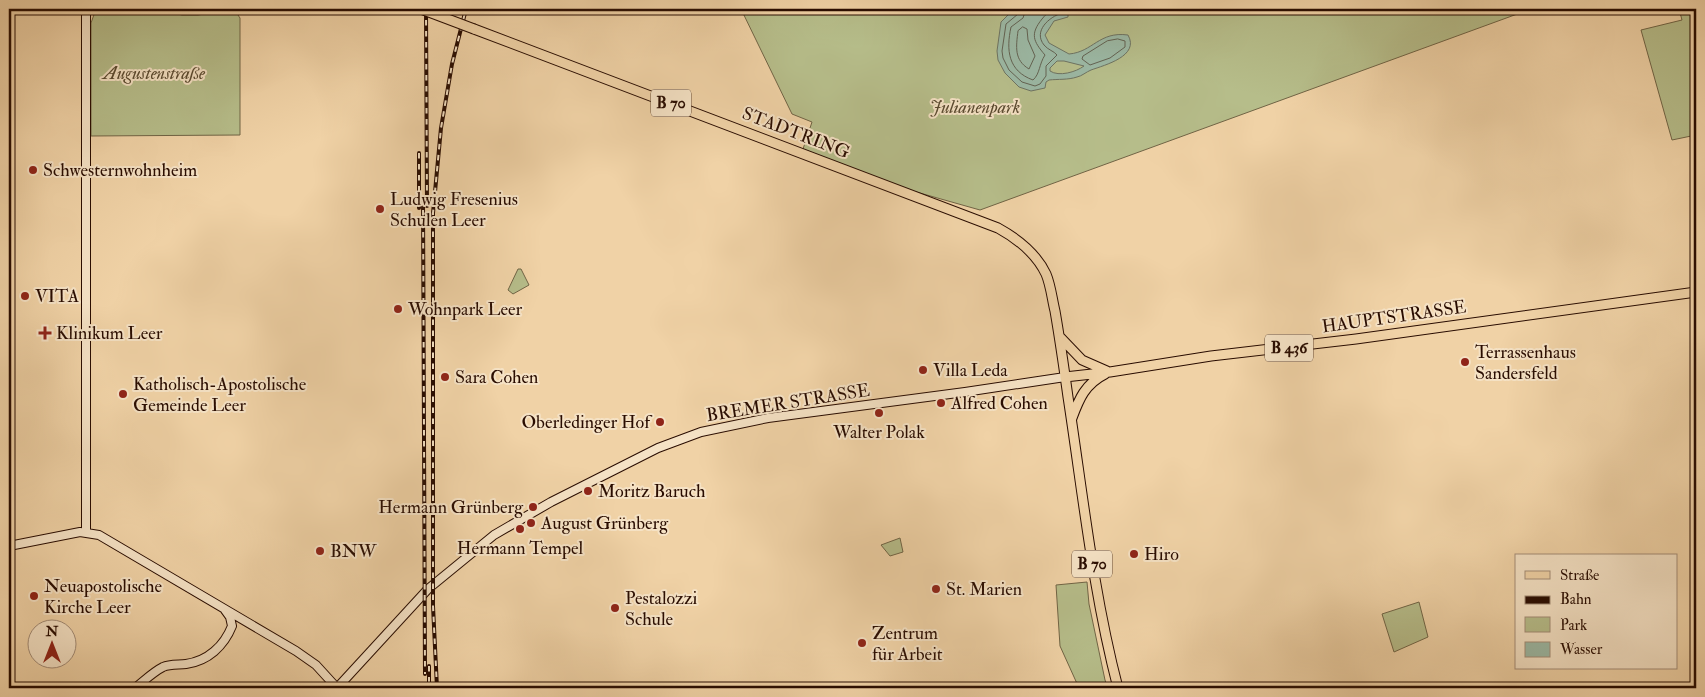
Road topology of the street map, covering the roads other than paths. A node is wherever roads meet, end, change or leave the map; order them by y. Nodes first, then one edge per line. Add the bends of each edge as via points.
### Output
1 (86, 9) edge
2 (421, 9) edge
3 (1696, 292) edge
4 (1060, 337) junction
5 (1110, 372) junction
6 (1065, 377) junction
7 (1072, 419) junction
8 (86, 532) junction
9 (9, 546) edge
10 (224, 608) junction
11 (251, 624) junction
12 (232, 626) junction
13 (135, 688) edge
14 (337, 688) edge
15 (1118, 688) edge

1 - 8 main road
2 - 4 main road, STADTRING / B 70, bridge via 998,228 1037,258 1046,275
3 - 5 main road, HAUPTSTRASSE / B 436
4 - 5 main road via 1082,360
4 - 6 main road, STADTRING / B 70
5 - 6 main road, HAUPTSTRASSE / B 436
5 - 7 main road via 1084,390
6 - 7 main road, B 70
6 - 14 main road, BREMER STRASSE via 768,418 701,432 658,448 494,535 444,574 413,604
7 - 15 main road, B 70 via 1085,524
8 - 9 main road
8 - 10 main road via 98,535
10 - 11 main road
10 - 12 main road
11 - 12 main road
11 - 14 main road via 310,661
12 - 13 main road via 221,645 206,657 163,667

